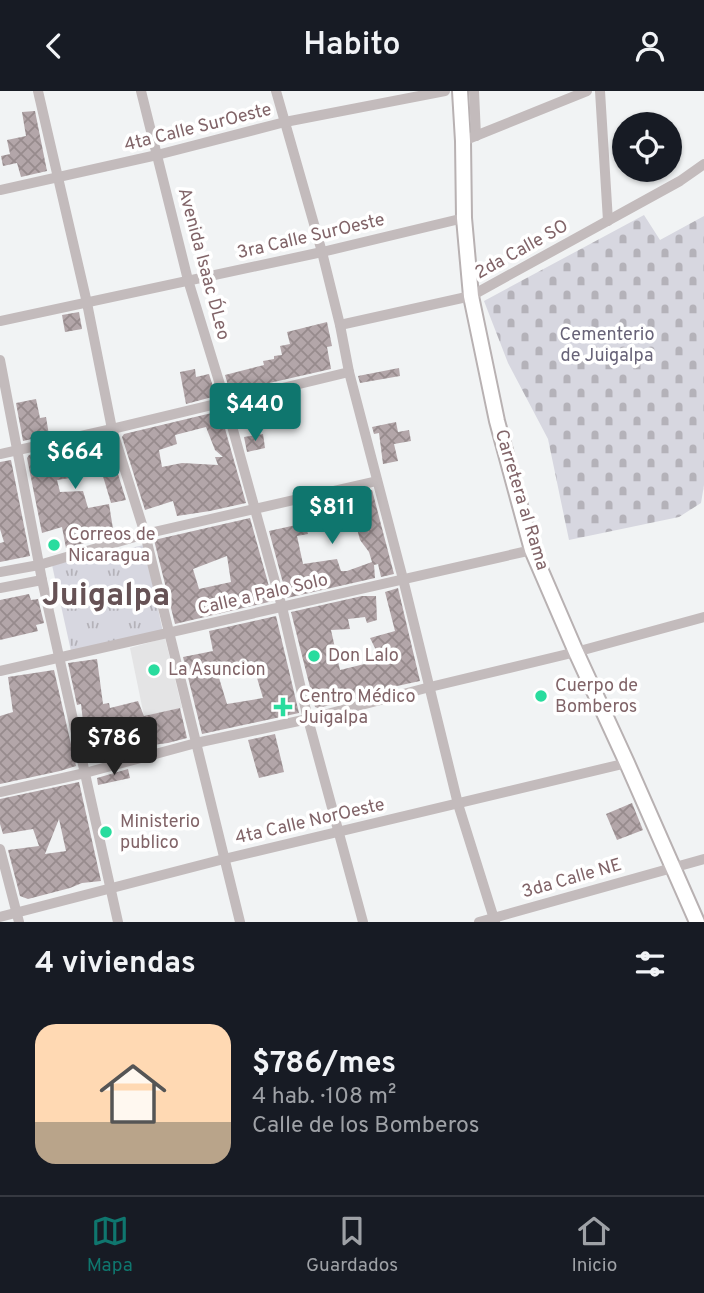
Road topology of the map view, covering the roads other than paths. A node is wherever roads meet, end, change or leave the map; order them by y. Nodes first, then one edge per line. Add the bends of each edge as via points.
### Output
1 (38, 91) edge
2 (141, 91) edge
3 (276, 91) edge
4 (445, 91) edge
5 (460, 91) edge
6 (474, 91) edge
7 (587, 91) edge
8 (600, 91) edge
9 (285, 122) junction
10 (469, 138) junction
11 (157, 155) junction
12 (704, 164) edge
13 (57, 177) junction
14 (0, 190) edge
15 (464, 218) junction
16 (608, 221) junction
17 (322, 252) junction
18 (188, 280) junction
19 (471, 296) junction
20 (86, 303) junction
21 (0, 321) edge
22 (340, 325) junction
23 (0, 360) edge
24 (349, 372) junction
25 (225, 401) junction
26 (113, 429) junction
27 (18, 450) junction
28 (0, 454) edge
29 (377, 481) junction
30 (255, 509) junction
31 (145, 534) junction
32 (532, 550) junction
33 (39, 565) junction
34 (0, 572) edge
35 (403, 579) junction
36 (43, 580) junction
37 (0, 588) edge
38 (282, 607) junction
39 (704, 617) edge
40 (168, 632) junction
41 (576, 652) junction
42 (61, 657) junction
43 (0, 671) edge
44 (430, 687) junction
45 (308, 719) junction
46 (197, 743) junction
47 (627, 763) junction
48 (85, 773) junction
49 (0, 792) edge
50 (458, 804) junction
51 (338, 832) junction
52 (0, 849) edge
53 (224, 859) junction
54 (704, 859) edge
55 (674, 866) junction
56 (110, 889) junction
57 (0, 917) edge
58 (18, 917) edge
59 (494, 920) edge
60 (118, 922) edge
61 (240, 922) edge
62 (363, 922) edge
63 (479, 922) edge
64 (697, 922) edge

1 - 13 street
2 - 11 street, Avenida Isaac D´Leo
3 - 9 street
4 - 9 street, 4ta Calle SurOeste
5 - 10 highway, Carretera al Rama
6 - 10 street
7 - 10 street
8 - 16 street
9 - 11 street, 4ta Calle SurOeste
9 - 17 street
10 - 15 highway, Carretera al Rama
11 - 13 street, 4ta Calle SurOeste
11 - 18 street, Avenida Isaac D´Leo
12 - 16 street, 2da Calle SO
13 - 14 street, 4ta Calle SurOeste
13 - 20 street
15 - 17 street, 3ra Calle SurOeste
15 - 19 highway, Carretera al Rama
16 - 19 street, 2da Calle SO
17 - 18 street, 3ra Calle SurOeste
17 - 22 street
18 - 20 street, 3ra Calle SurOeste
18 - 25 street, Avenida Isaac D´Leo
19 - 22 street, 2da Calle SO
19 - 32 highway, Carretera al Rama via 497,421
20 - 21 street, 3ra Calle SurOeste
20 - 26 street
22 - 24 street
23 - 27 street
24 - 25 street
24 - 29 street
25 - 26 street
25 - 30 street, Avenida Isaac D´Leo
26 - 27 street
26 - 31 street
27 - 28 street
27 - 33 street
29 - 30 street
29 - 35 street
30 - 31 street
30 - 38 street, Avenida Isaac D´Leo
31 - 33 street
31 - 40 street
32 - 35 street, Calle a Palo Solo
32 - 41 highway, Carretera al Rama
33 - 34 street
33 - 36 street
35 - 38 street, Calle a Palo Solo
35 - 44 street
36 - 37 street
36 - 42 street
38 - 40 street, Calle a Palo Solo
38 - 45 street, Avenida Isaac D´Leo
39 - 41 street
40 - 42 street, Calle a Palo Solo
40 - 46 street
41 - 44 street
41 - 47 highway, Carretera al Rama
42 - 43 street, Calle a Palo Solo
42 - 48 street
44 - 45 street
44 - 50 street
45 - 46 street
45 - 51 street, Avenida Isaac D´Leo
46 - 48 street
46 - 53 street
47 - 50 street, 4ta Calle NorOeste
47 - 55 highway, Carretera al Rama
48 - 49 street
48 - 56 street
50 - 51 street, 4ta Calle NorOeste
50 - 59 street
51 - 53 street, 4ta Calle NorOeste
51 - 62 street, Avenida Isaac D´Leo
52 - 58 street
53 - 56 street, 4ta Calle NorOeste
53 - 61 street
54 - 55 street, 3da Calle NE
55 - 59 street, 3da Calle NE
55 - 64 highway, Carretera al Rama
56 - 58 street, 4ta Calle NorOeste
56 - 60 street
57 - 58 street, 4ta Calle NorOeste
59 - 63 street, 3da Calle NE

